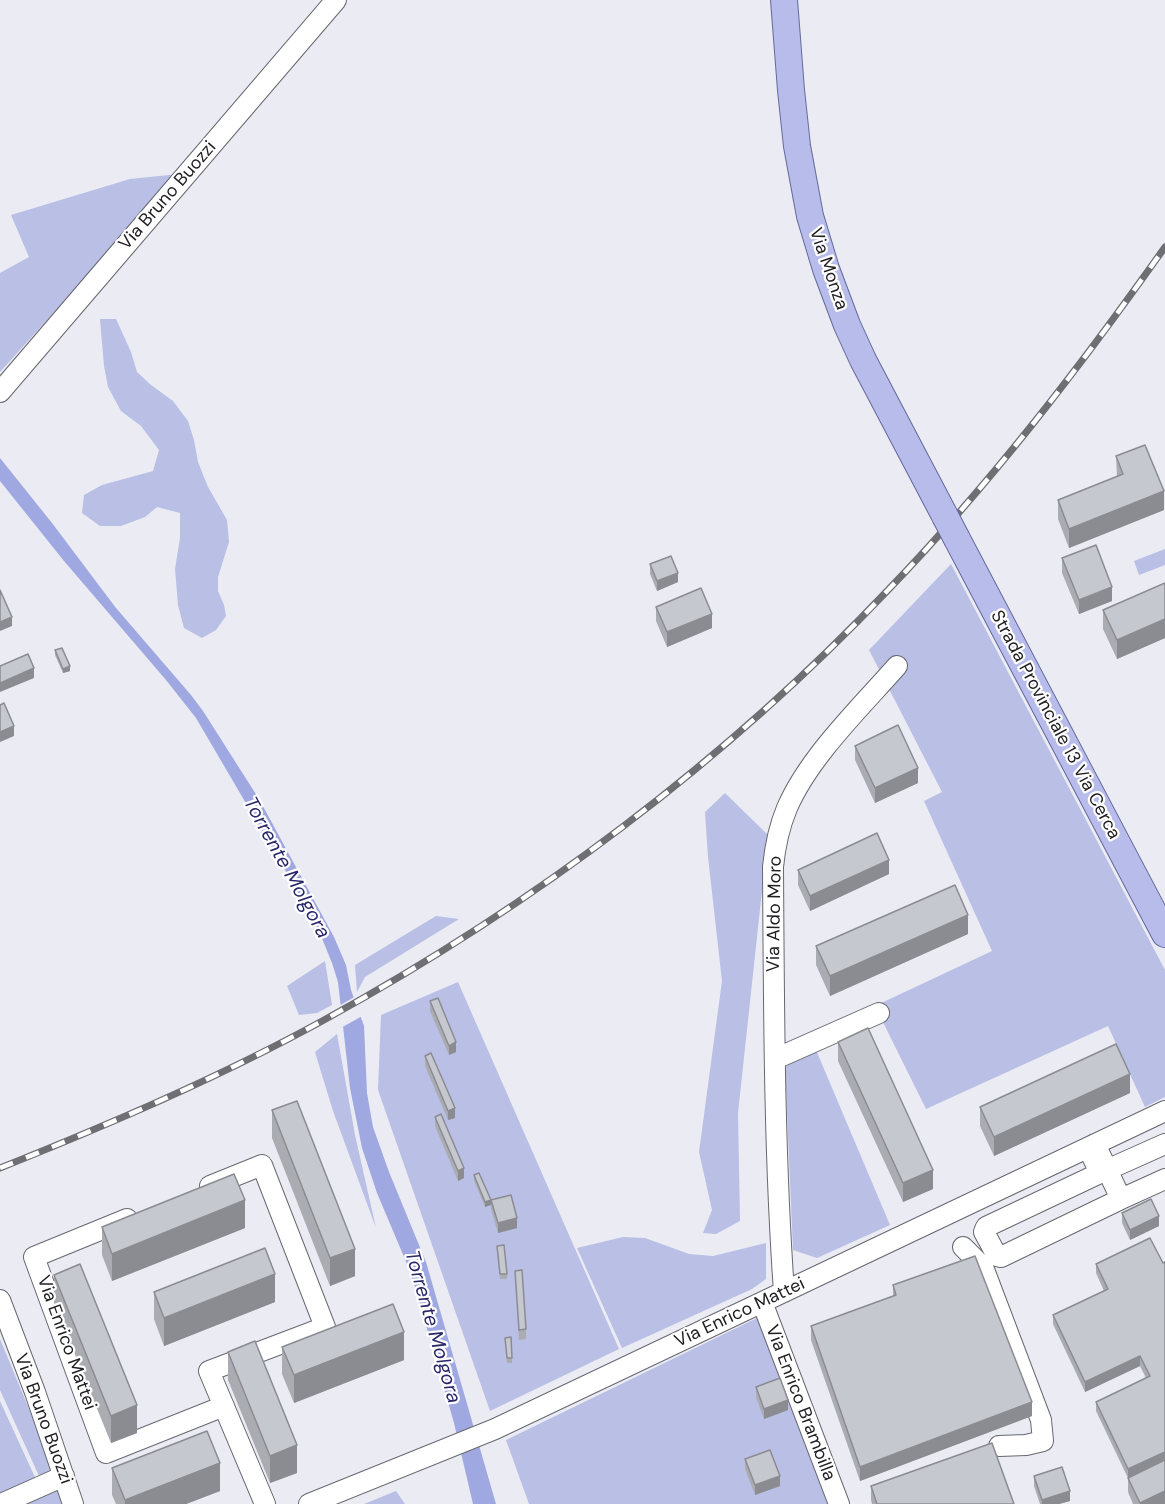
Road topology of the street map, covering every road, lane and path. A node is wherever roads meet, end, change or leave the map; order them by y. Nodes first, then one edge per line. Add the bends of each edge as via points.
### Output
1 (336, 0) edge
2 (784, 0) edge
3 (0, 392) edge
4 (945, 516) joint
5 (897, 666) dead end
6 (1165, 934) edge
7 (879, 1013) dead end
8 (775, 1059) junction
9 (1165, 1111) edge
10 (1165, 1143) edge
11 (1091, 1146) junction
12 (1104, 1171) junction
13 (1165, 1179) edge
14 (197, 1191) edge
15 (1121, 1198) junction
16 (142, 1213) edge
17 (963, 1247) dead end
18 (783, 1292) junction
19 (0, 1300) edge
20 (762, 1302) junction
21 (224, 1407) junction
22 (999, 1446) dead end
23 (64, 1476) junction
24 (1, 1504) edge
25 (73, 1504) edge
26 (265, 1504) edge
27 (309, 1504) edge
28 (839, 1504) edge

1 - 3 street, Via Bruno Buozzi
2 - 4 main road, Via Monza via 797,146 810,216 826,269 863,360
4 - 6 main road, Strada Provinciale 13 Via Cerca, bridge
5 - 8 street, Via Aldo Moro via 810,768 783,818 773,867
7 - 8 street
8 - 18 street, Via Aldo Moro
9 - 11 street, Via Enrico Mattei
10 - 12 street
11 - 12 street
11 - 18 street, Via Enrico Mattei
12 - 15 street
12 - 15 street via 986,1227 984,1232 997,1256
13 - 15 street
14 - 21 street via 262,1165 324,1327 209,1371
16 - 21 street, Via Enrico Mattei via 34,1257 106,1453
17 - 22 street via 983,1267 1041,1419 1043,1441
18 - 20 street, Via Enrico Mattei
19 - 23 street, Via Bruno Buozzi
20 - 27 street, Via Enrico Mattei via 495,1429
20 - 28 street, Via Enrico Brambilla
21 - 26 street
23 - 24 street
23 - 25 street, Via Bruno Buozzi

